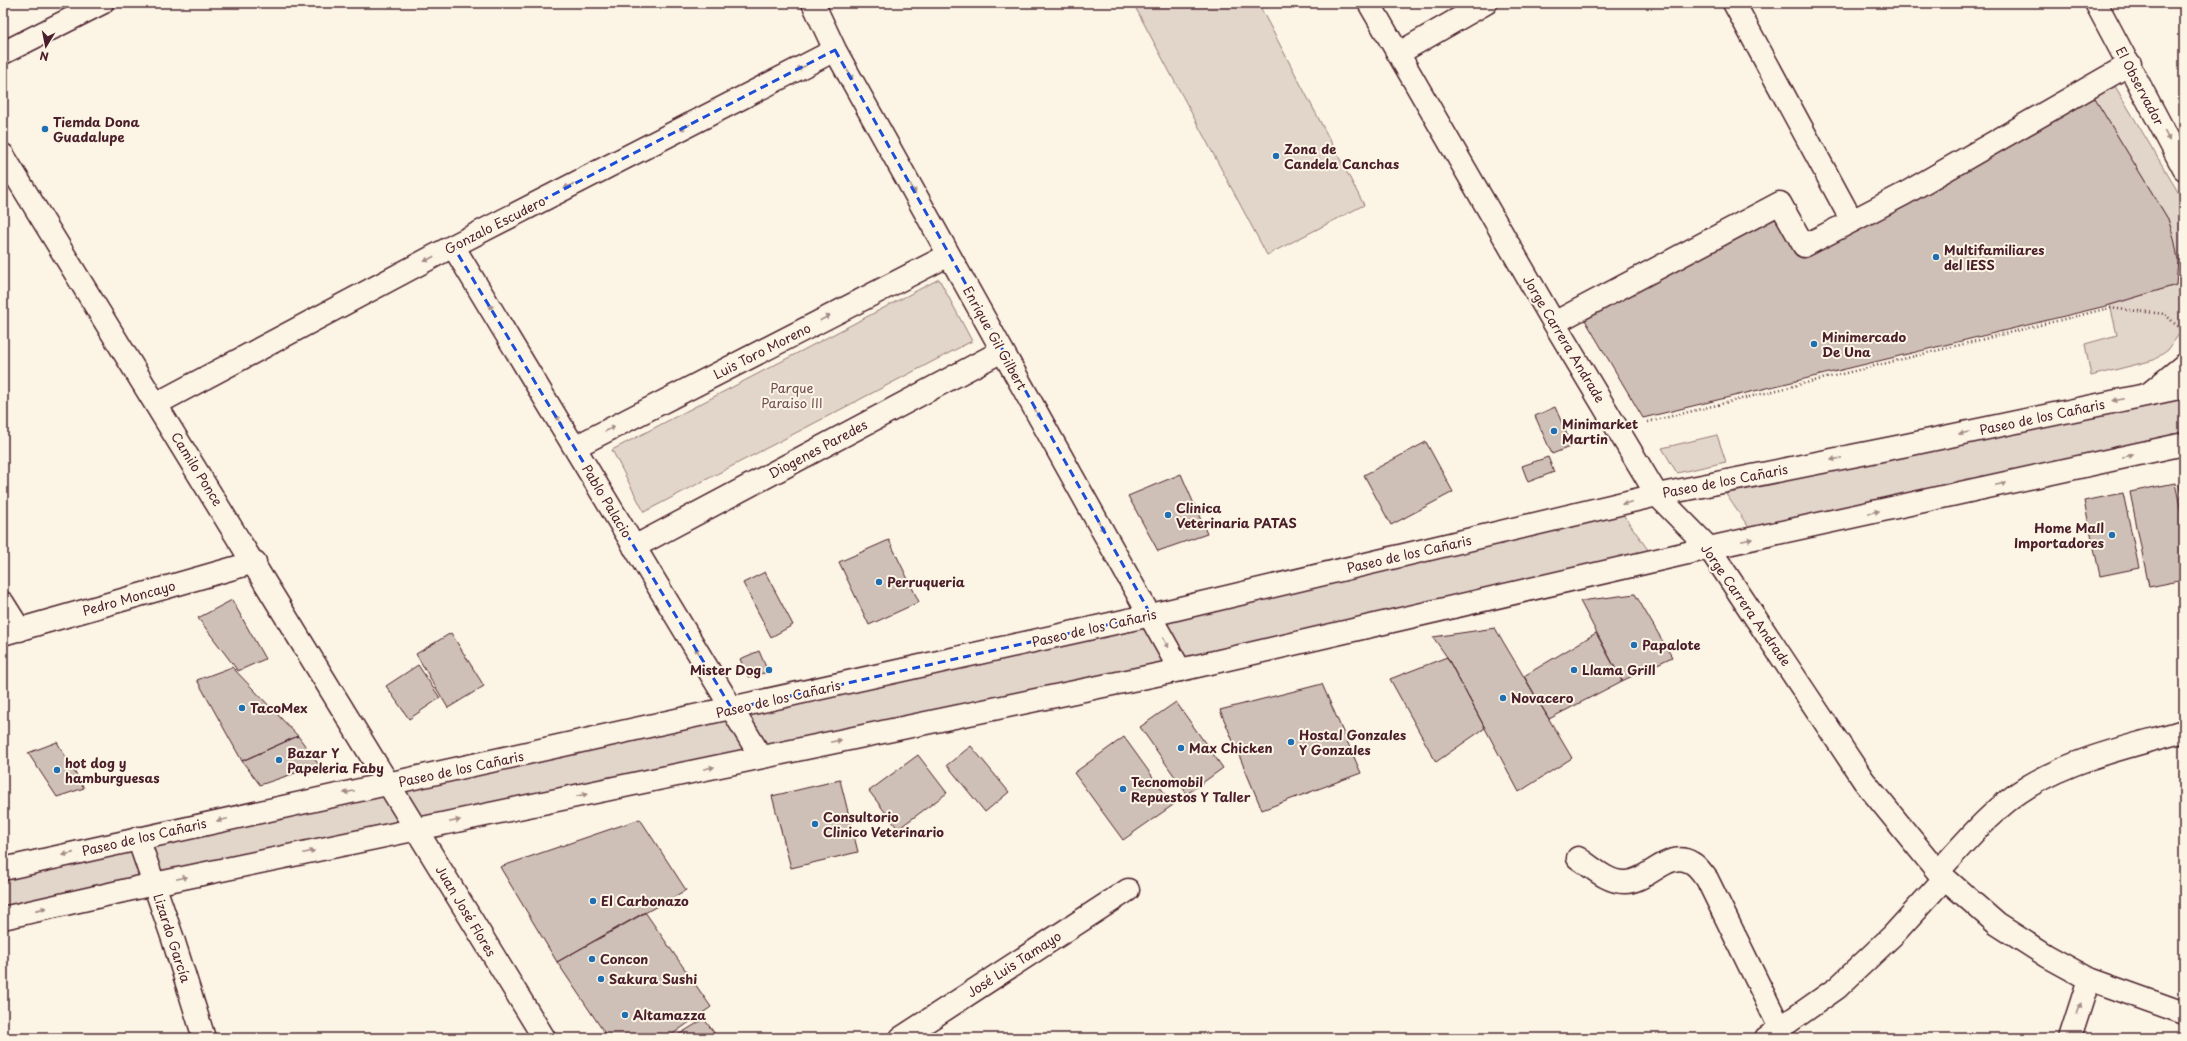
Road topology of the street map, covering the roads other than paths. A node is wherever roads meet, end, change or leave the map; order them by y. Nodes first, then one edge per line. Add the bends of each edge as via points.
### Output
1 (102, 3) edge
2 (813, 3) edge
3 (1369, 3) edge
4 (1486, 3) edge
5 (1734, 3) edge
6 (2096, 3) edge
7 (835, 50) junction
8 (3, 53) edge
9 (1399, 53) junction
10 (2130, 64) junction
11 (3, 155) edge
12 (2184, 169) edge
13 (1852, 221) junction
14 (453, 246) junction
15 (949, 254) junction
16 (1554, 323) junction
17 (1002, 351) junction
18 (2184, 365) edge
19 (2184, 387) edge
20 (2148, 394) junction
21 (156, 404) junction
22 (2184, 444) edge
23 (575, 447) junction
24 (1657, 495) junction
25 (634, 547) junction
26 (1709, 548) junction
27 (255, 562) junction
28 (3, 603) edge
29 (1151, 616) junction
30 (12, 632) edge
31 (1180, 670) junction
32 (732, 710) junction
33 (2184, 731) edge
34 (760, 757) junction
35 (388, 784) junction
36 (416, 829) junction
37 (138, 838) junction
38 (1578, 858) dead end
39 (3, 869) edge
40 (1941, 875) junction
41 (154, 884) junction
42 (1128, 890) dead end
43 (3, 918) edge
44 (2089, 978) junction
45 (2184, 1013) edge
46 (1773, 1033) edge
47 (204, 1038) edge
48 (544, 1038) edge
49 (901, 1038) edge
50 (2070, 1038) edge

1 - 8 street
2 - 7 street, Enrique Gil Gilbert
3 - 9 street, Jorge Carrera Andrade
4 - 9 street
5 - 13 street
6 - 10 street, El Observador
7 -> 14 street, Gonzalo Escudero
7 -> 15 street, Enrique Gil Gilbert
9 - 16 street, Jorge Carrera Andrade
10 -> 12 street, El Observador
10 - 13 street via 1904,194
11 - 21 street, Camilo Ponce
13 - 16 street via 1804,246 1780,203
14 -> 21 street, Gonzalo Escudero
23 -> 14 street, Pablo Palacio
15 - 17 street, Enrique Gil Gilbert
23 -> 15 street, Luis Toro Moreno
16 - 24 street, Jorge Carrera Andrade
17 - 25 street, Diogenes Paredes
17 -> 29 street, Enrique Gil Gilbert
18 - 20 street
19 - 20 street, Paseo de los Cañaris
20 -> 24 street, Paseo de los Cañaris
21 - 27 street, Camilo Ponce
26 -> 22 street
23 - 25 street, Pablo Palacio
24 - 26 street, Jorge Carrera Andrade
24 -> 29 street, Paseo de los Cañaris
32 -> 25 street, Pablo Palacio
26 - 31 street
26 - 40 street, Jorge Carrera Andrade via 1864,781
27 - 30 street, Pedro Moncayo
27 - 35 street, Camilo Ponce
28 - 30 street
29 -> 31 street, Enrique Gil Gilbert
29 - 32 street, Paseo de los Cañaris
34 -> 31 street
32 - 34 street, Pablo Palacio
32 - 35 street, Paseo de los Cañaris
33 - 40 street via 2092,757 2029,786 1993,814
36 -> 34 street
35 - 36 street, Juan José Flores
35 -> 37 street, Paseo de los Cañaris
41 -> 36 street
36 - 48 street, Juan José Flores
37 -> 39 street, Paseo de los Cañaris
37 - 41 street, Lizardo García
38 - 46 street via 1610,880 1625,882 1636,880 1669,861 1683,858 1694,864 1707,879
40 - 44 street, Jorge Carrera Andrade via 1997,924 2047,956
40 - 46 street via 1893,935 1837,988
43 -> 41 street
41 - 47 street, Lizardo García
42 - 49 street, José Luis Tamayo
44 - 45 street, Jorge Carrera Andrade
50 -> 44 street

